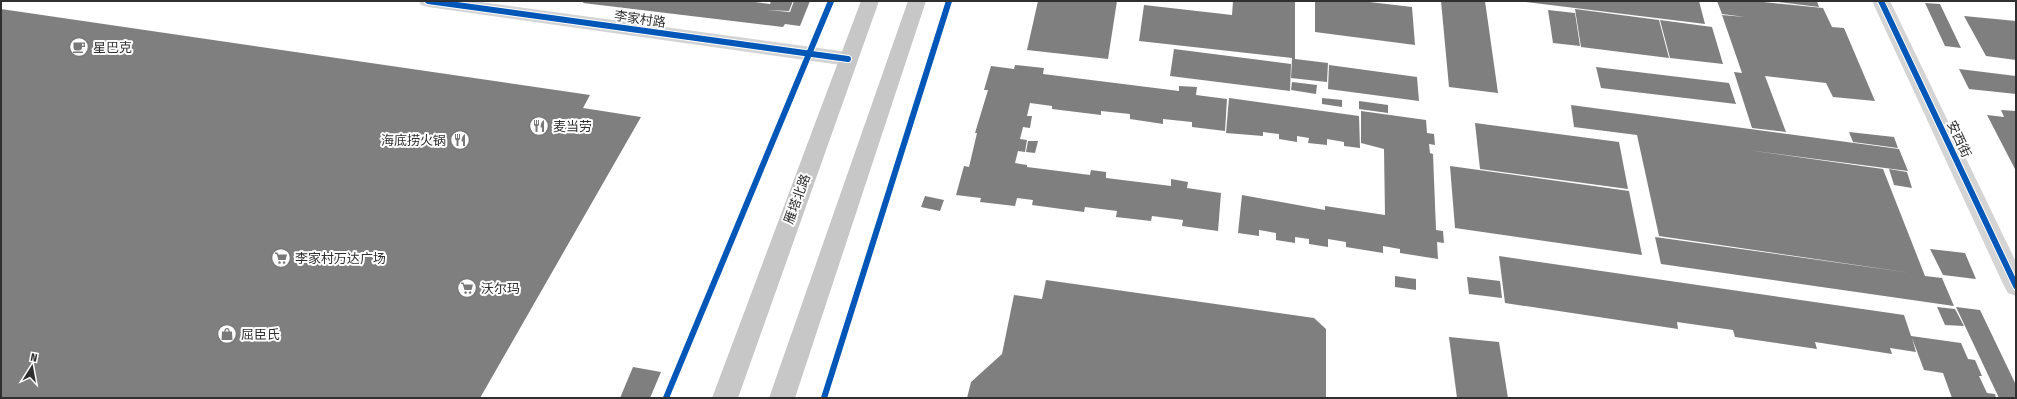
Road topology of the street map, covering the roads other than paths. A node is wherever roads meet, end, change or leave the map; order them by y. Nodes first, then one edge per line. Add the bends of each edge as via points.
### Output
1 (428, 1) edge
2 (870, 1) edge
3 (917, 1) edge
4 (1881, 1) edge
5 (848, 59) junction
6 (2016, 286) edge
7 (725, 398) edge
8 (782, 398) edge

1 - 5 street, 李家村路
2 - 5 main road, 雁塔北路
3 - 8 main road
4 - 6 street, 安西街
5 - 7 main road, 雁塔北路

